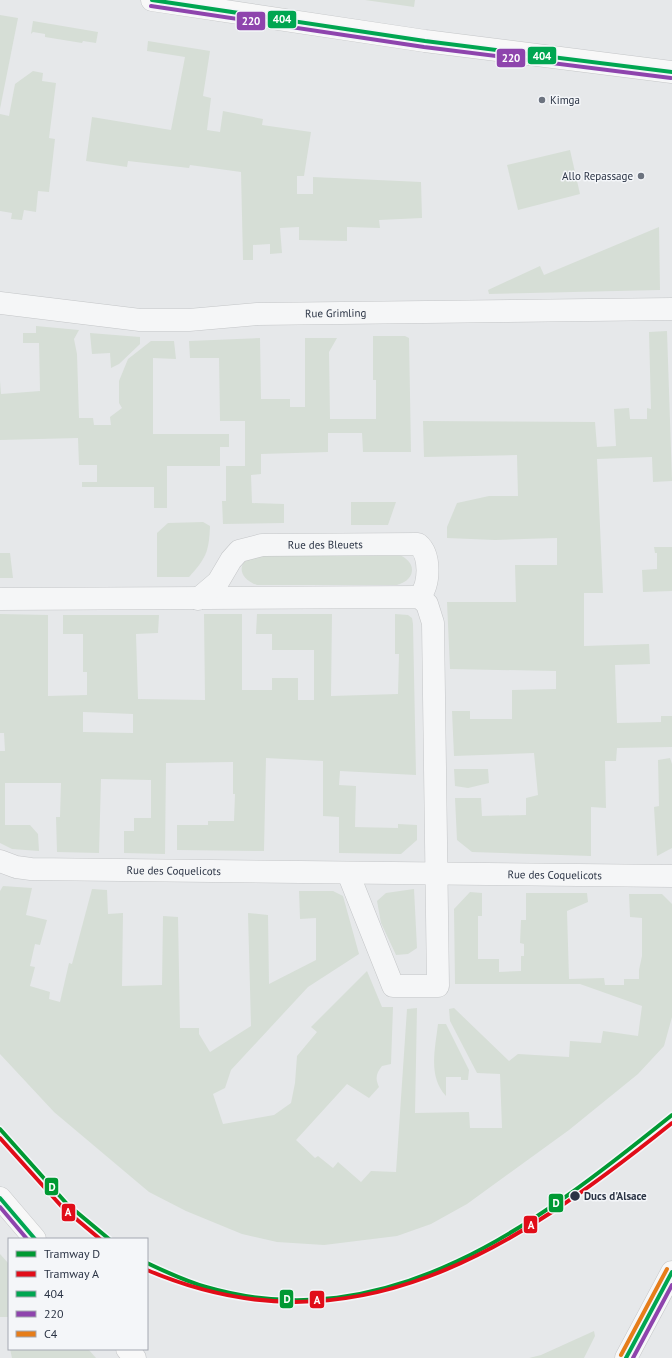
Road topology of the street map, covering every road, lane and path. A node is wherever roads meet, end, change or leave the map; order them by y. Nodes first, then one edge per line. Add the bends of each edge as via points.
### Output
1 (152, 0) edge
2 (672, 72) edge
3 (0, 303) edge
4 (672, 309) edge
5 (419, 597) junction
6 (0, 599) edge
7 (198, 599) junction
8 (0, 861) edge
9 (348, 873) junction
10 (437, 874) junction
11 (672, 876) edge
12 (0, 1198) edge
13 (34, 1238) edge
14 (672, 1272) edge
15 (128, 1350) edge
16 (135, 1358) edge
17 (626, 1358) edge

1 - 2 main road via 425,41
3 - 4 street, Rue Grimling via 163,321 257,314
5 - 7 street
5 - 7 street, Rue des Bleuets via 424,592 427,582 426,557 424,549 418,544 270,545 239,551 218,582
5 - 10 street via 427,604 433,623
6 - 7 street
8 - 9 street, Rue des Coquelicots via 31,869
9 - 10 street, Rue des Coquelicots
9 - 10 street via 393,986 438,986
10 - 11 street, Rue des Coquelicots
12 - 13 main road
14 - 17 main road
15 - 16 main road

